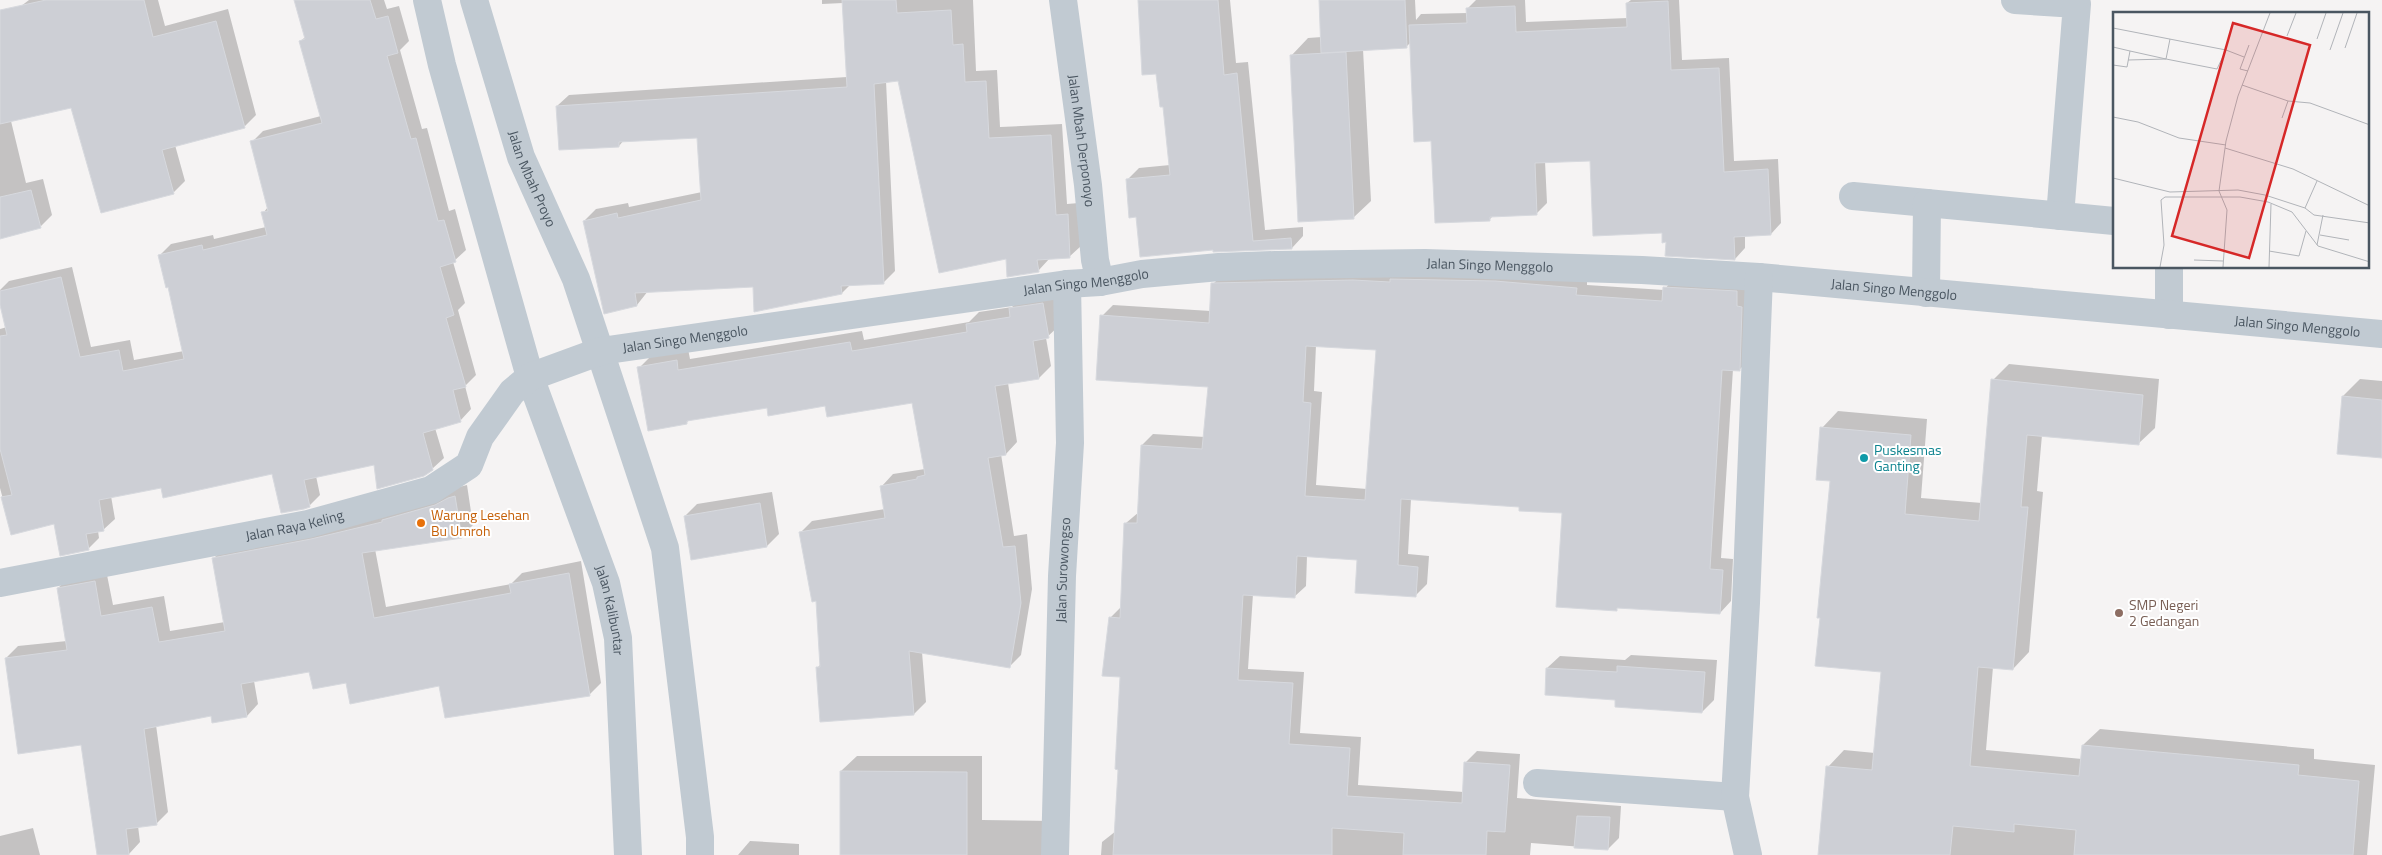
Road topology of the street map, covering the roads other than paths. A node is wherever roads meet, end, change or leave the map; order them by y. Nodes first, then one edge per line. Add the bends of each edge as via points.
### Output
1 (427, 0) edge
2 (474, 0) edge
3 (1063, 0) edge
4 (2015, 0) edge
5 (2077, 2) edge
6 (1854, 196) dead end
7 (1927, 203) junction
8 (2060, 216) junction
9 (2113, 221) edge
10 (2169, 269) edge
11 (1767, 278) junction
12 (1100, 282) junction
13 (1067, 284) junction
14 (1926, 293) junction
15 (2169, 315) junction
16 (2382, 334) edge
17 (599, 352) junction
18 (533, 376) junction
19 (0, 584) edge
20 (1537, 783) dead end
21 (1735, 797) junction
22 (628, 855) edge
23 (700, 855) edge
24 (1055, 855) edge
25 (1748, 855) edge

1 - 18 street, Jalan Kalibuntar via 442,65
2 - 17 street, Jalan Mbah Proyo via 521,157 576,279
3 - 12 street, Jalan Mbah Derponoyo
4 - 5 street
5 - 8 street
6 - 7 street
7 - 8 street
7 - 14 street
8 - 9 street
10 - 15 street
11 - 12 street, Jalan Singo Menggolo via 1642,270 1359,263 1219,267 1142,274
11 - 14 street, Jalan Singo Menggolo
11 - 21 street
12 - 13 street, Jalan Singo Menggolo
13 - 17 street, Jalan Singo Menggolo
13 - 24 street, Jalan Surowongso via 1070,443 1062,576
14 - 15 street, Jalan Singo Menggolo
15 - 16 street, Jalan Singo Menggolo
17 - 18 street, Jalan Singo Menggolo
17 - 23 street, Jalan Mbah Proyo via 665,548
18 - 19 street, Jalan Raya Keling via 512,392 480,437 469,465 431,490 308,524
18 - 22 street, Jalan Kalibuntar via 606,583 618,638
20 - 21 street
21 - 25 street

